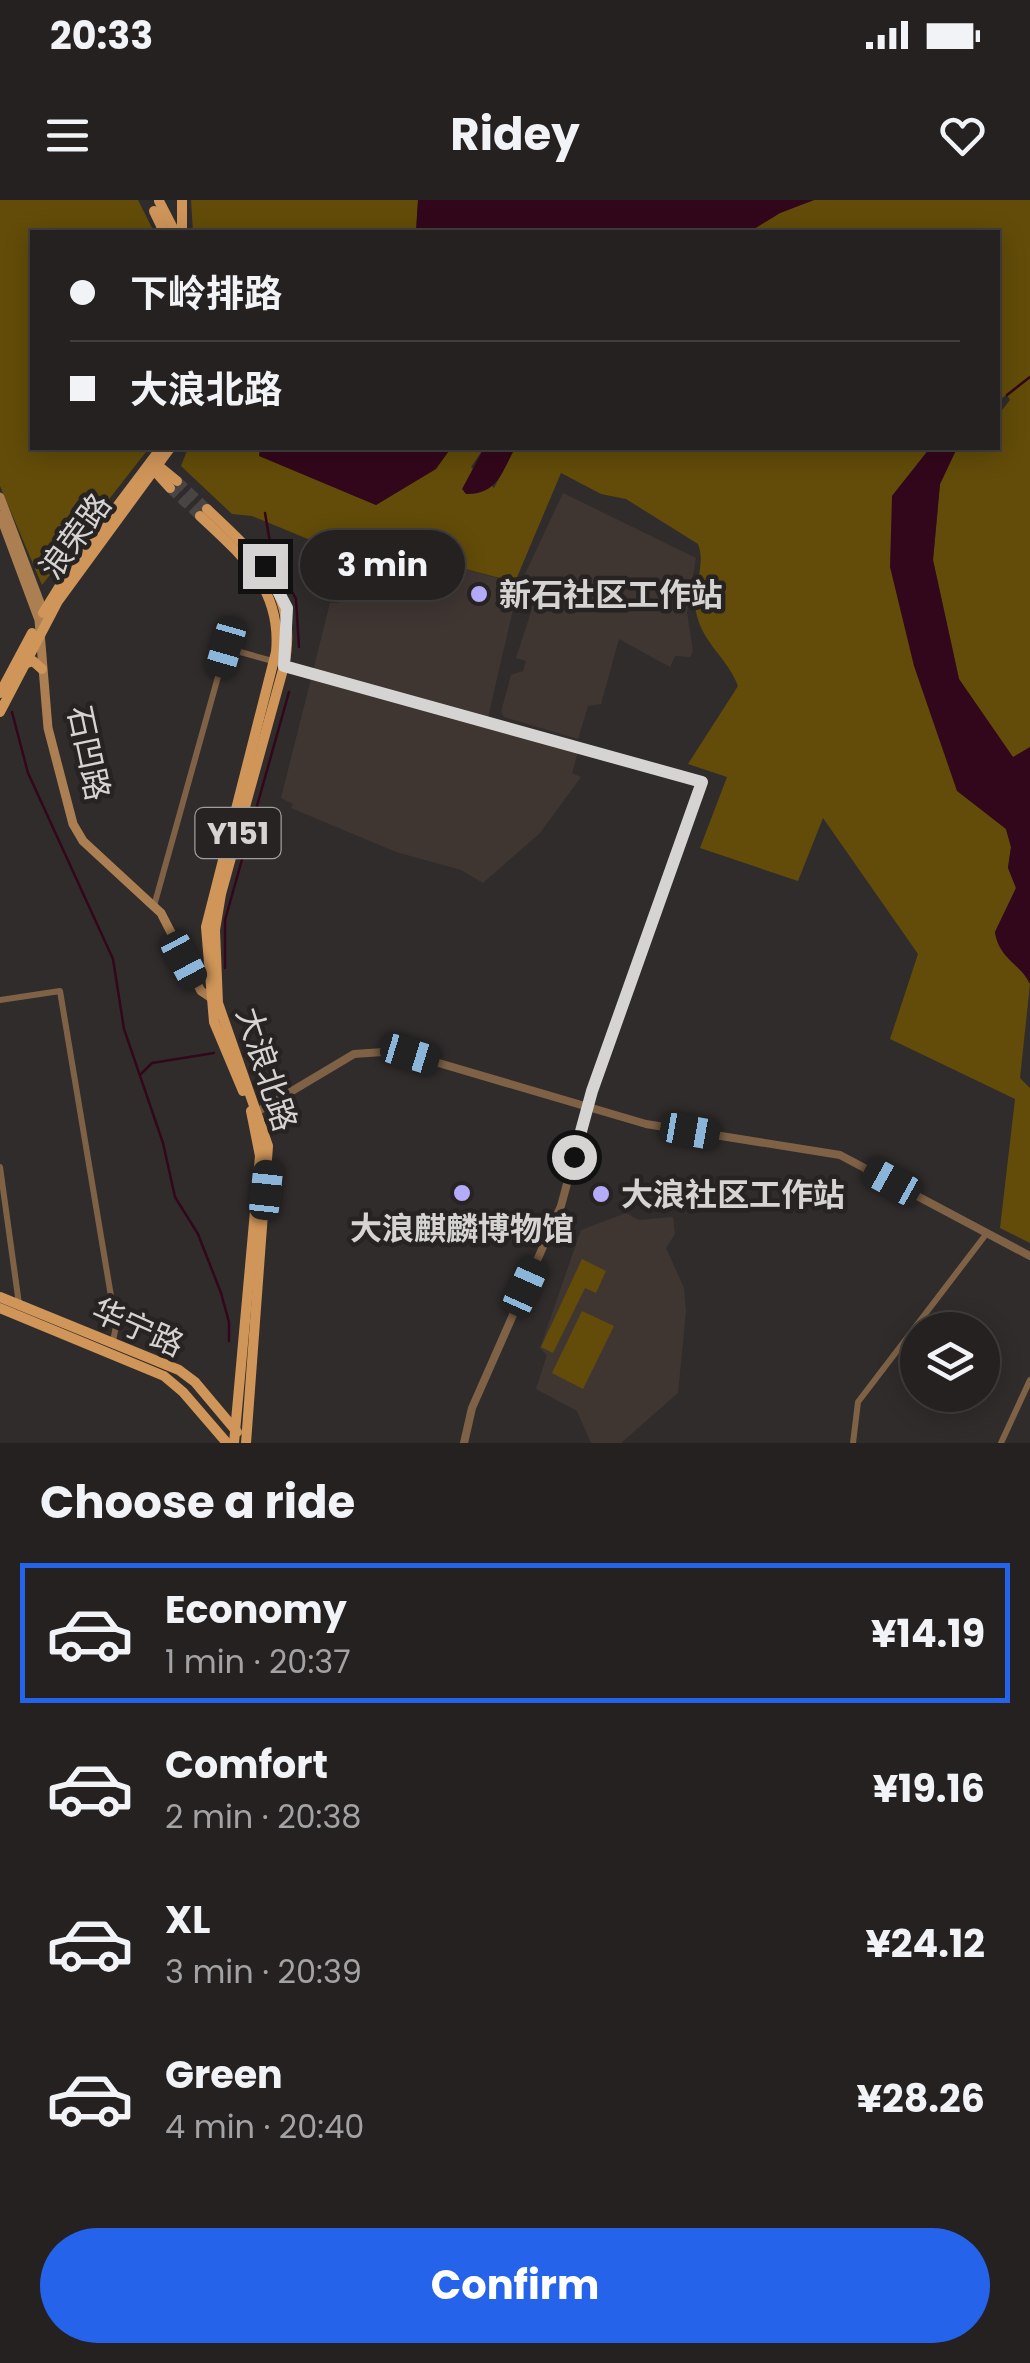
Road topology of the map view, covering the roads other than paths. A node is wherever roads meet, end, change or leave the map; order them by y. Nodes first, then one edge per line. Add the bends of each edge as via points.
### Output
1 (147, 200) edge
2 (182, 200) edge
3 (161, 203) edge
4 (164, 230) edge
5 (177, 230) edge
6 (178, 230) edge
7 (160, 450) edge
8 (168, 450) edge
9 (155, 466) junction
10 (174, 485) tunnel mouth
11 (0, 497) edge
12 (203, 512) tunnel mouth
13 (0, 515) edge
14 (42, 621) junction
15 (279, 664) junction
16 (23, 665) junction
17 (42, 670) junction
18 (11, 679) junction
19 (0, 693) edge
20 (1, 709) edge
21 (702, 782) joint
22 (155, 903) junction
23 (210, 998) junction
24 (0, 1000) edge
25 (588, 1108) junction
26 (254, 1113) junction
27 (0, 1166) edge
28 (987, 1234) junction
29 (1030, 1256) edge
30 (0, 1297) edge
31 (19, 1304) junction
32 (0, 1308) edge
33 (113, 1341) junction
34 (245, 1368) junction
35 (1030, 1380) edge
36 (236, 1430) junction
37 (226, 1443) edge
38 (234, 1443) edge
39 (245, 1443) edge
40 (464, 1443) edge
41 (853, 1443) edge
42 (1001, 1443) edge

1 - 3 main road
2 - 6 main road
3 - 4 main road
3 - 5 main road
7 - 9 main road, 浪荣路
8 - 9 main road, 浪荣路
9 - 10 main road
9 - 14 main road, 浪荣路
11 - 14 main road, 石凹路
12 - 15 main road, 大浪北路 via 260,560 278,585 289,630
13 - 14 main road, 石凹路
14 - 16 main road, 浪荣路
14 - 17 main road, 石凹路
14 - 18 main road, 浪荣路
14 - 22 main road, 石凹路 via 55,733 79,824
15 - 21 street
15 - 22 street via 226,648
15 - 23 main road, 大浪北路 / Y151 via 210,902
15 - 26 main road, 大浪北路 / Y151 via 215,930 222,1018
16 - 17 main road via 33,662
16 - 18 main road, 浪荣路
17 - 22 main road, 石凹路 via 51,743 73,824 88,846
18 - 19 main road, 浪荣路
18 - 20 main road, 浪荣路
21 - 25 street
22 - 23 main road, 石凹路
23 - 26 main road, 大浪北路 / Y151 via 219,1038
24 - 33 street via 60,991 116,1326
25 - 26 street via 410,1054 373,1050 347,1057
25 - 28 street via 646,1124 840,1155
25 - 40 street via 561,1206 472,1408
26 - 34 main road, 大浪北路 / Y151 via 260,1152
27 - 31 street
28 - 29 street
28 - 41 street via 858,1402
30 - 31 main road, 华宁路
31 - 33 main road, 华宁路
32 - 37 main road, 华宁路 via 164,1376
33 - 36 main road, 华宁路 via 195,1382
34 - 36 main road
34 - 39 main road, 大浪北路
35 - 42 street
36 - 38 main road
36 - 39 main road, 大浪北路

